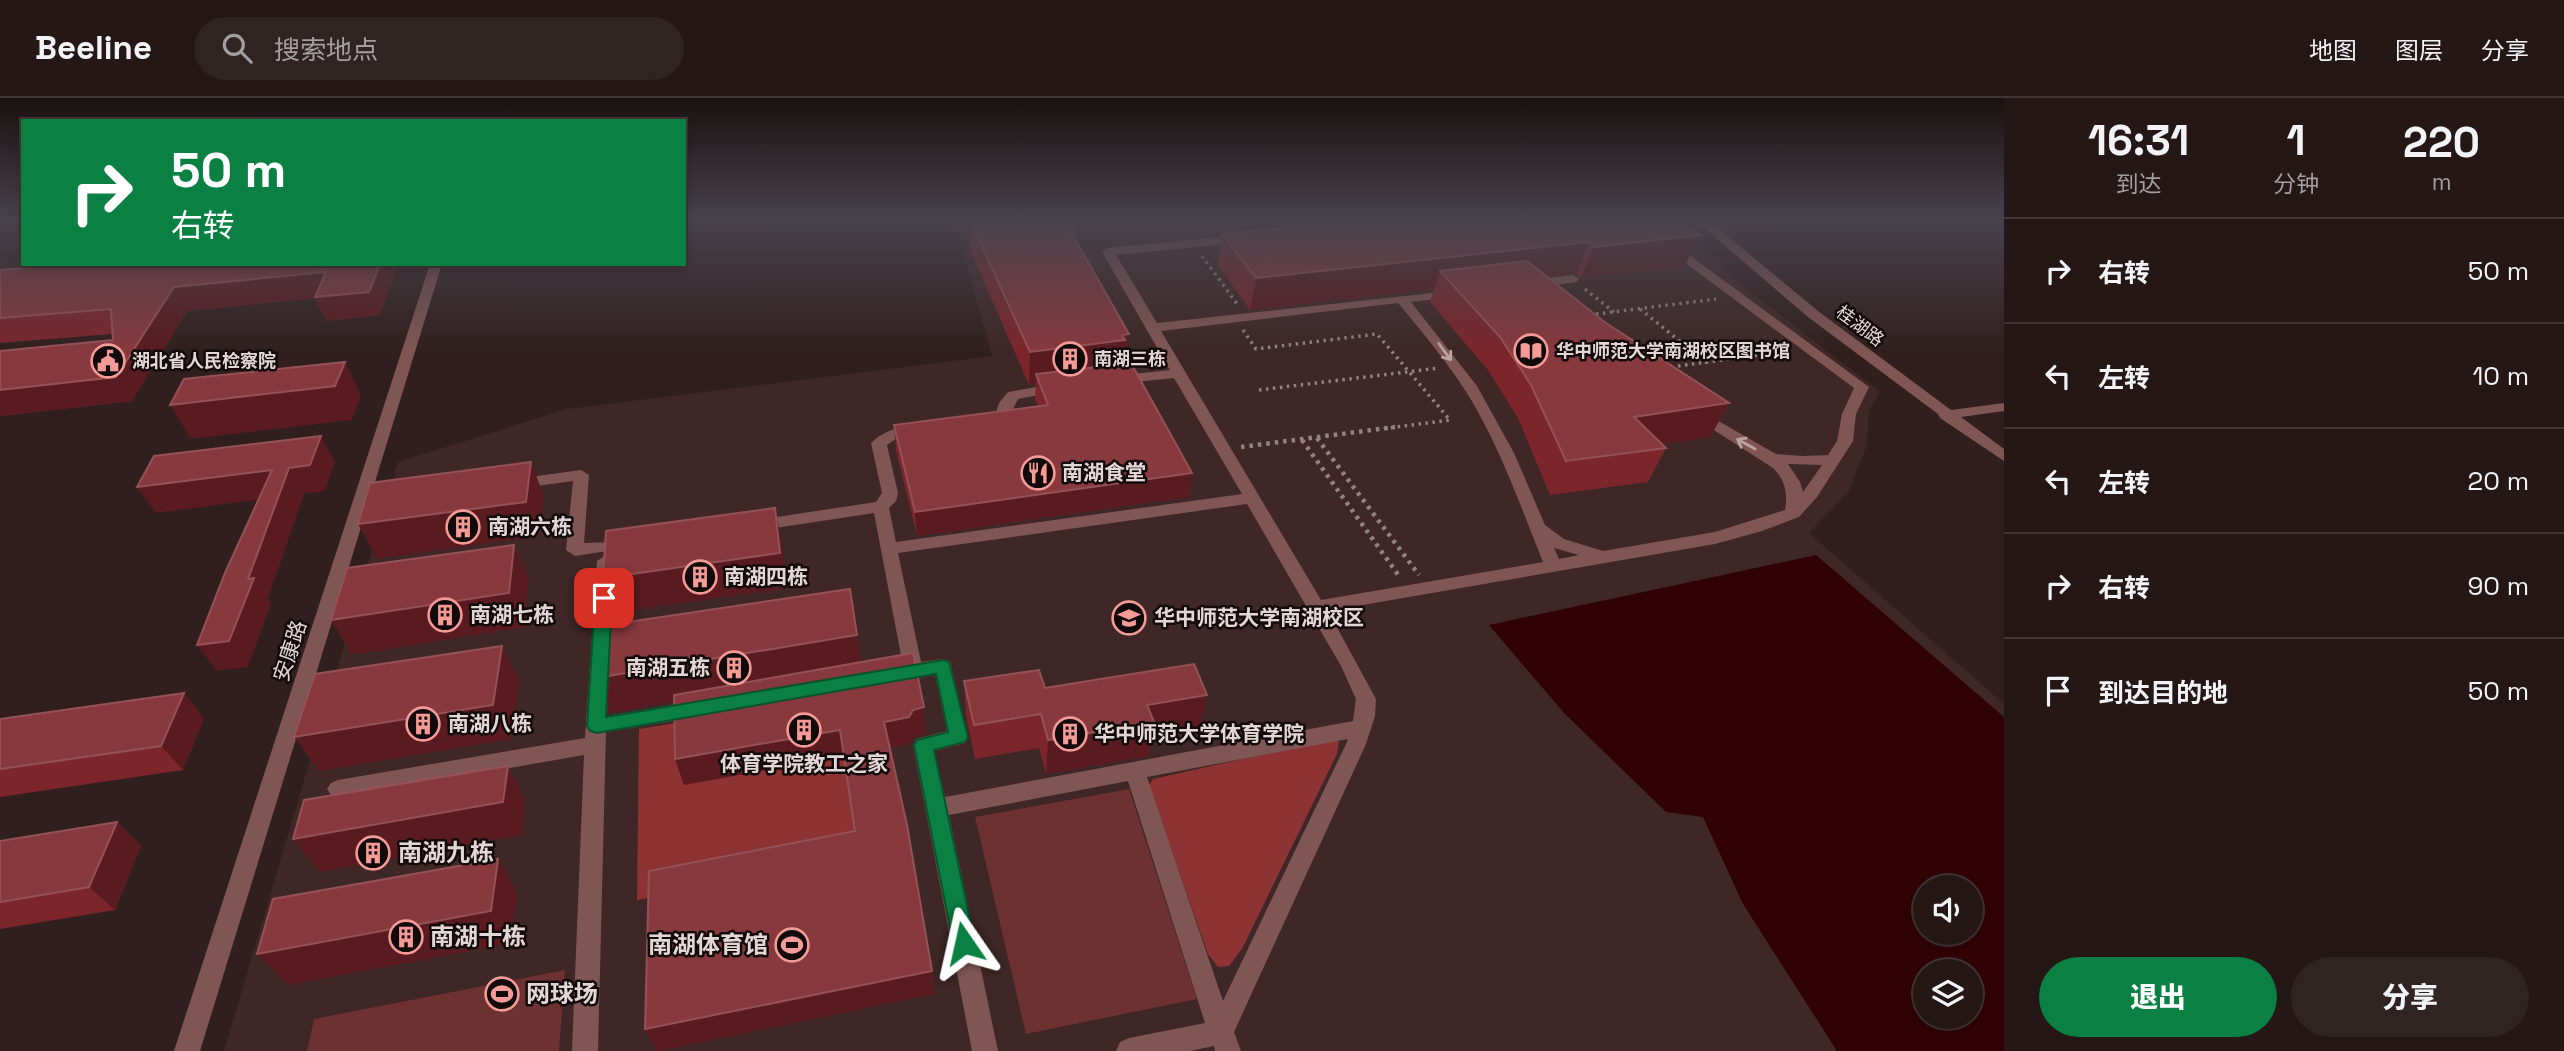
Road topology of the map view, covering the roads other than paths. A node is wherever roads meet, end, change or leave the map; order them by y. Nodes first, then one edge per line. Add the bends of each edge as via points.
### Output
1 (1115, 263) edge
2 (1693, 263) edge
3 (1753, 263) edge
4 (435, 266) edge
5 (1573, 279) road end
6 (1468, 291) edge
7 (1401, 299) junction
8 (1542, 303) edge
9 (1152, 328) junction
10 (1178, 373) junction
11 (1098, 382) edge
12 (1072, 386) edge
13 (2004, 407) edge
14 (1687, 408) edge
15 (1945, 415) junction
16 (971, 424) edge
17 (932, 429) edge
18 (2004, 456) edge
19 (1772, 458) junction
20 (1834, 459) junction
21 (503, 485) edge
22 (1251, 498) junction
23 (881, 507) junction
24 (1793, 513) junction
25 (744, 527) edge
26 (1537, 527) junction
27 (889, 549) junction
28 (1608, 556) junction
29 (1553, 566) junction
30 (1315, 607) junction
31 (914, 670) junction
32 (886, 675) edge
33 (721, 704) edge
34 (1361, 728) junction
35 (596, 735) junction
36 (1135, 771) junction
37 (338, 789) dead end
38 (937, 808) junction
39 (1225, 1041) edge
40 (187, 1051) edge
41 (585, 1051) edge
42 (985, 1051) edge
43 (1129, 1051) edge

1 - 9 street
2 - 20 street via 1862,387 1849,414 1845,442
3 - 15 street, 桂湖路
4 - 40 street, 安康路
5 - 8 street via 1521,285
6 - 7 street
7 - 9 street
7 -> 26 street via 1456,366 1488,416
9 - 10 street
10 - 11 street
10 - 22 street
12 - 16 street via 1018,393 1006,403 1002,418
13 - 15 street
19 -> 14 street
15 - 18 street, 桂湖路
17 - 23 street via 892,434 879,443 890,493
19 - 20 street
19 - 24 street via 1785,470 1797,494
20 - 24 street
21 - 35 street via 581,475 575,550 615,546
22 - 27 street
22 - 30 street
23 - 25 street
23 - 27 street
24 - 28 street via 1715,538
26 - 28 street via 1558,543
26 - 29 street
27 - 31 street
28 - 29 street
29 - 30 street
30 - 34 street via 1366,699
31 - 32 street
31 - 38 street via 943,666 958,737 923,745
33 - 35 street
34 - 36 street
34 - 39 street
35 - 37 street
35 - 41 street
36 - 38 street
36 - 39 street
38 - 42 street
39 - 43 street

